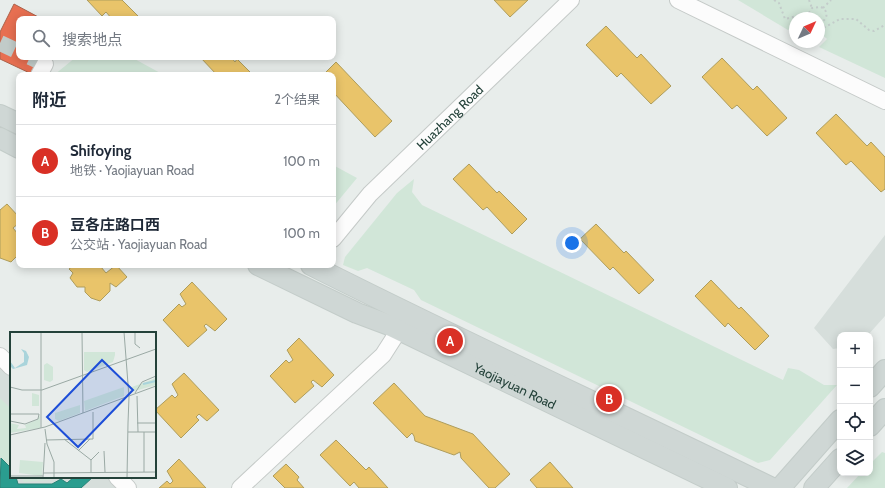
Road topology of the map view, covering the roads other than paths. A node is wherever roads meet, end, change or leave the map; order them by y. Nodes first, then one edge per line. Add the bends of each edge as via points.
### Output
1 (571, 0) edge
2 (678, 0) edge
3 (885, 101) edge
4 (0, 138) edge
5 (16, 146) edge
6 (336, 235) edge
7 (264, 268) edge
8 (318, 268) edge
9 (399, 330) junction
10 (0, 356) edge
11 (10, 366) edge
12 (885, 370) edge
13 (873, 384) edge
14 (885, 409) edge
15 (837, 423) edge
16 (873, 423) edge
17 (837, 462) edge
18 (118, 478) edge
19 (128, 488) edge
20 (240, 488) edge
21 (727, 488) edge
22 (772, 488) edge
23 (780, 488) edge
24 (814, 488) edge

1 - 6 street, Huazhang Road via 370,194
2 - 3 street
4 - 5 main road
7 - 9 main road, Yaojiayuan Road via 357,313
8 - 22 main road, Yaojiayuan Road
9 - 20 street via 383,355
9 - 21 main road, Yaojiayuan Road
10 - 11 street
12 - 13 main road
14 - 16 main road
15 - 23 main road
17 - 24 main road
18 - 19 street

